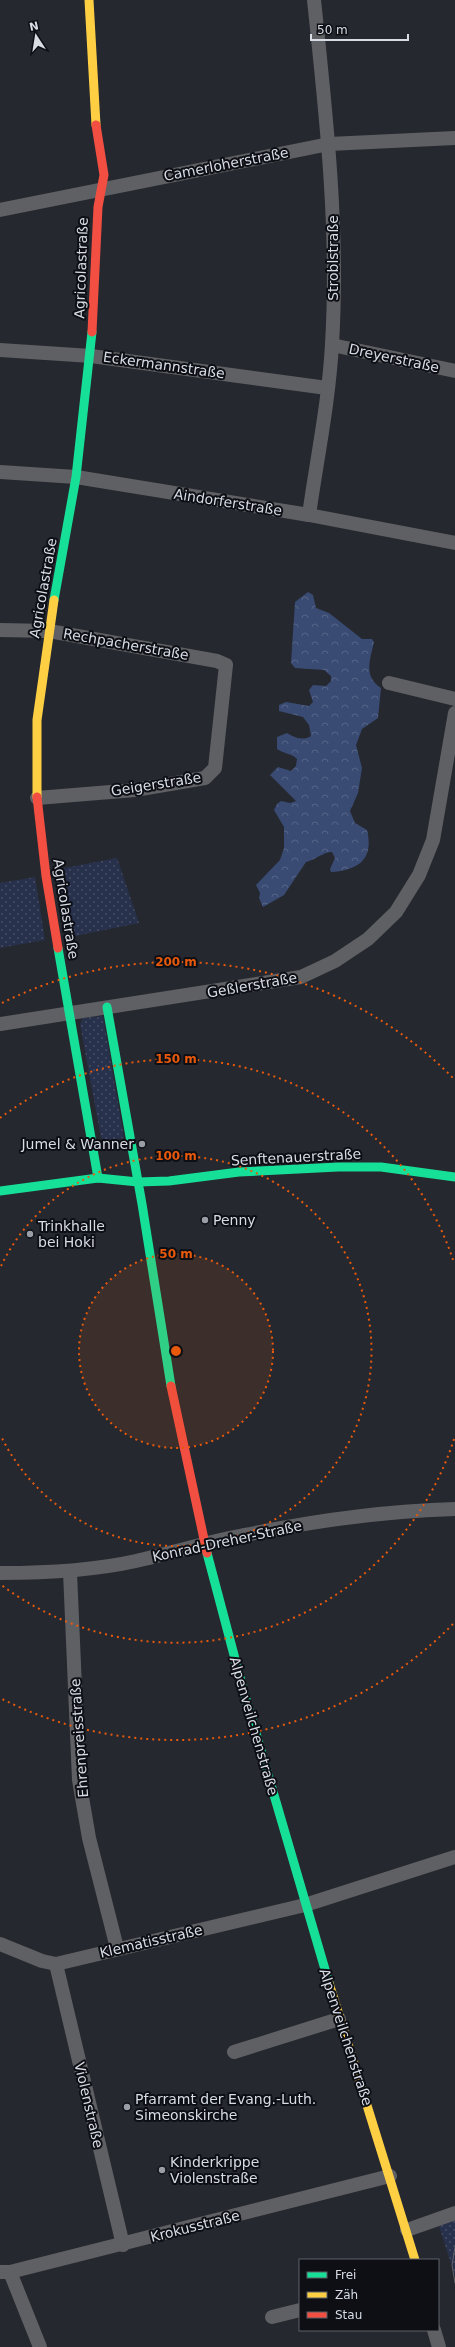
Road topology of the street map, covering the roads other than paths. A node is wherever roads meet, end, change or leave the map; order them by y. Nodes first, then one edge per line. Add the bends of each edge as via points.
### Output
1 (89, 0) edge
2 (314, 0) edge
3 (455, 138) edge
4 (329, 144) junction
5 (101, 188) junction
6 (0, 210) edge
7 (332, 345) junction
8 (0, 350) edge
9 (91, 356) junction
10 (455, 371) edge
11 (327, 388) junction
12 (0, 472) edge
13 (76, 477) junction
14 (310, 515) junction
15 (455, 543) edge
16 (0, 630) edge
17 (49, 631) junction
18 (226, 665) joint
19 (389, 683) dead end
20 (455, 698) edge
21 (455, 713) edge
22 (37, 798) junction
23 (108, 1007) junction
24 (68, 1012) junction
25 (0, 1024) edge
26 (455, 1177) edge
27 (98, 1178) junction
28 (138, 1182) junction
29 (0, 1191) edge
30 (455, 1509) edge
31 (205, 1545) junction
32 (70, 1572) junction
33 (0, 1573) edge
34 (455, 1858) edge
35 (305, 1905) junction
36 (0, 1944) edge
37 (117, 1948) junction
38 (56, 1964) junction
39 (339, 2019) junction
40 (234, 2052) dead end
41 (390, 2176) junction
42 (455, 2212) edge
43 (406, 2230) junction
44 (123, 2245) junction
45 (415, 2259) edge
46 (5, 2272) edge
47 (299, 2310) edge
48 (272, 2317) dead end
49 (434, 2331) edge
50 (40, 2347) edge
51 (439, 2347) edge

1 - 5 street, Agricolastraße via 94,113 104,175
2 - 4 street, Stroblstraße
3 - 4 street, Camerloherstraße
4 - 5 street, Camerloherstraße
4 - 7 street, Stroblstraße via 333,204
5 - 6 street, Camerloherstraße
5 - 9 street, Agricolastraße
7 - 10 street, Dreyerstraße
7 - 11 street, Stroblstraße
8 - 9 street, Eckermannstraße
9 - 11 street, Eckermannstraße
9 - 13 street, Agricolastraße
11 - 14 street, Stroblstraße
12 - 13 street, Aindorferstraße
13 - 14 street, Aindorferstraße
13 - 17 street, Agricolastraße
14 - 15 street, Aindorferstraße
16 - 17 street, Rechpacherstraße
17 - 18 street, Rechpacherstraße via 217,661
17 - 22 street, Agricolastraße via 37,720
18 - 22 street, Geigerstraße via 215,768 205,778 135,790
19 - 20 street
21 - 23 street, Geßlerstraße via 433,840 419,875 396,912 368,940 335,961 301,977
22 - 24 street, Agricolastraße via 46,876
23 - 24 street, Geßlerstraße
23 - 28 street
24 - 25 street, Geßlerstraße
24 - 27 street, Agricolastraße
26 - 28 street, Senftenauerstraße via 381,1167 338,1167
27 - 28 street, Senftenauerstraße
27 - 29 street, Senftenauerstraße
28 - 31 street, Alpenveilchenstraße via 174,1406
30 - 31 street, Konrad-Dreher-Straße via 377,1515 296,1526
31 - 32 street, Konrad-Dreher-Straße
31 - 35 street, Alpenveilchenstraße
32 - 33 street, Konrad-Dreher-Straße
32 - 37 street, Ehrenpreisstraße via 79,1780 89,1838
34 - 35 street, Klematisstraße
35 - 37 street, Klematisstraße
35 - 39 street, Alpenveilchenstraße
36 - 38 street, Klematisstraße
37 - 38 street, Klematisstraße
38 - 44 street, Violenstraße
39 - 40 street
39 - 41 street, Alpenveilchenstraße
41 - 43 street, Alpenveilchenstraße
41 - 44 street, Krokusstraße
42 - 43 street
43 - 45 street, Alpenveilchenstraße
44 - 46 street, Krokusstraße
46 - 50 street
47 - 48 street
49 - 51 street

